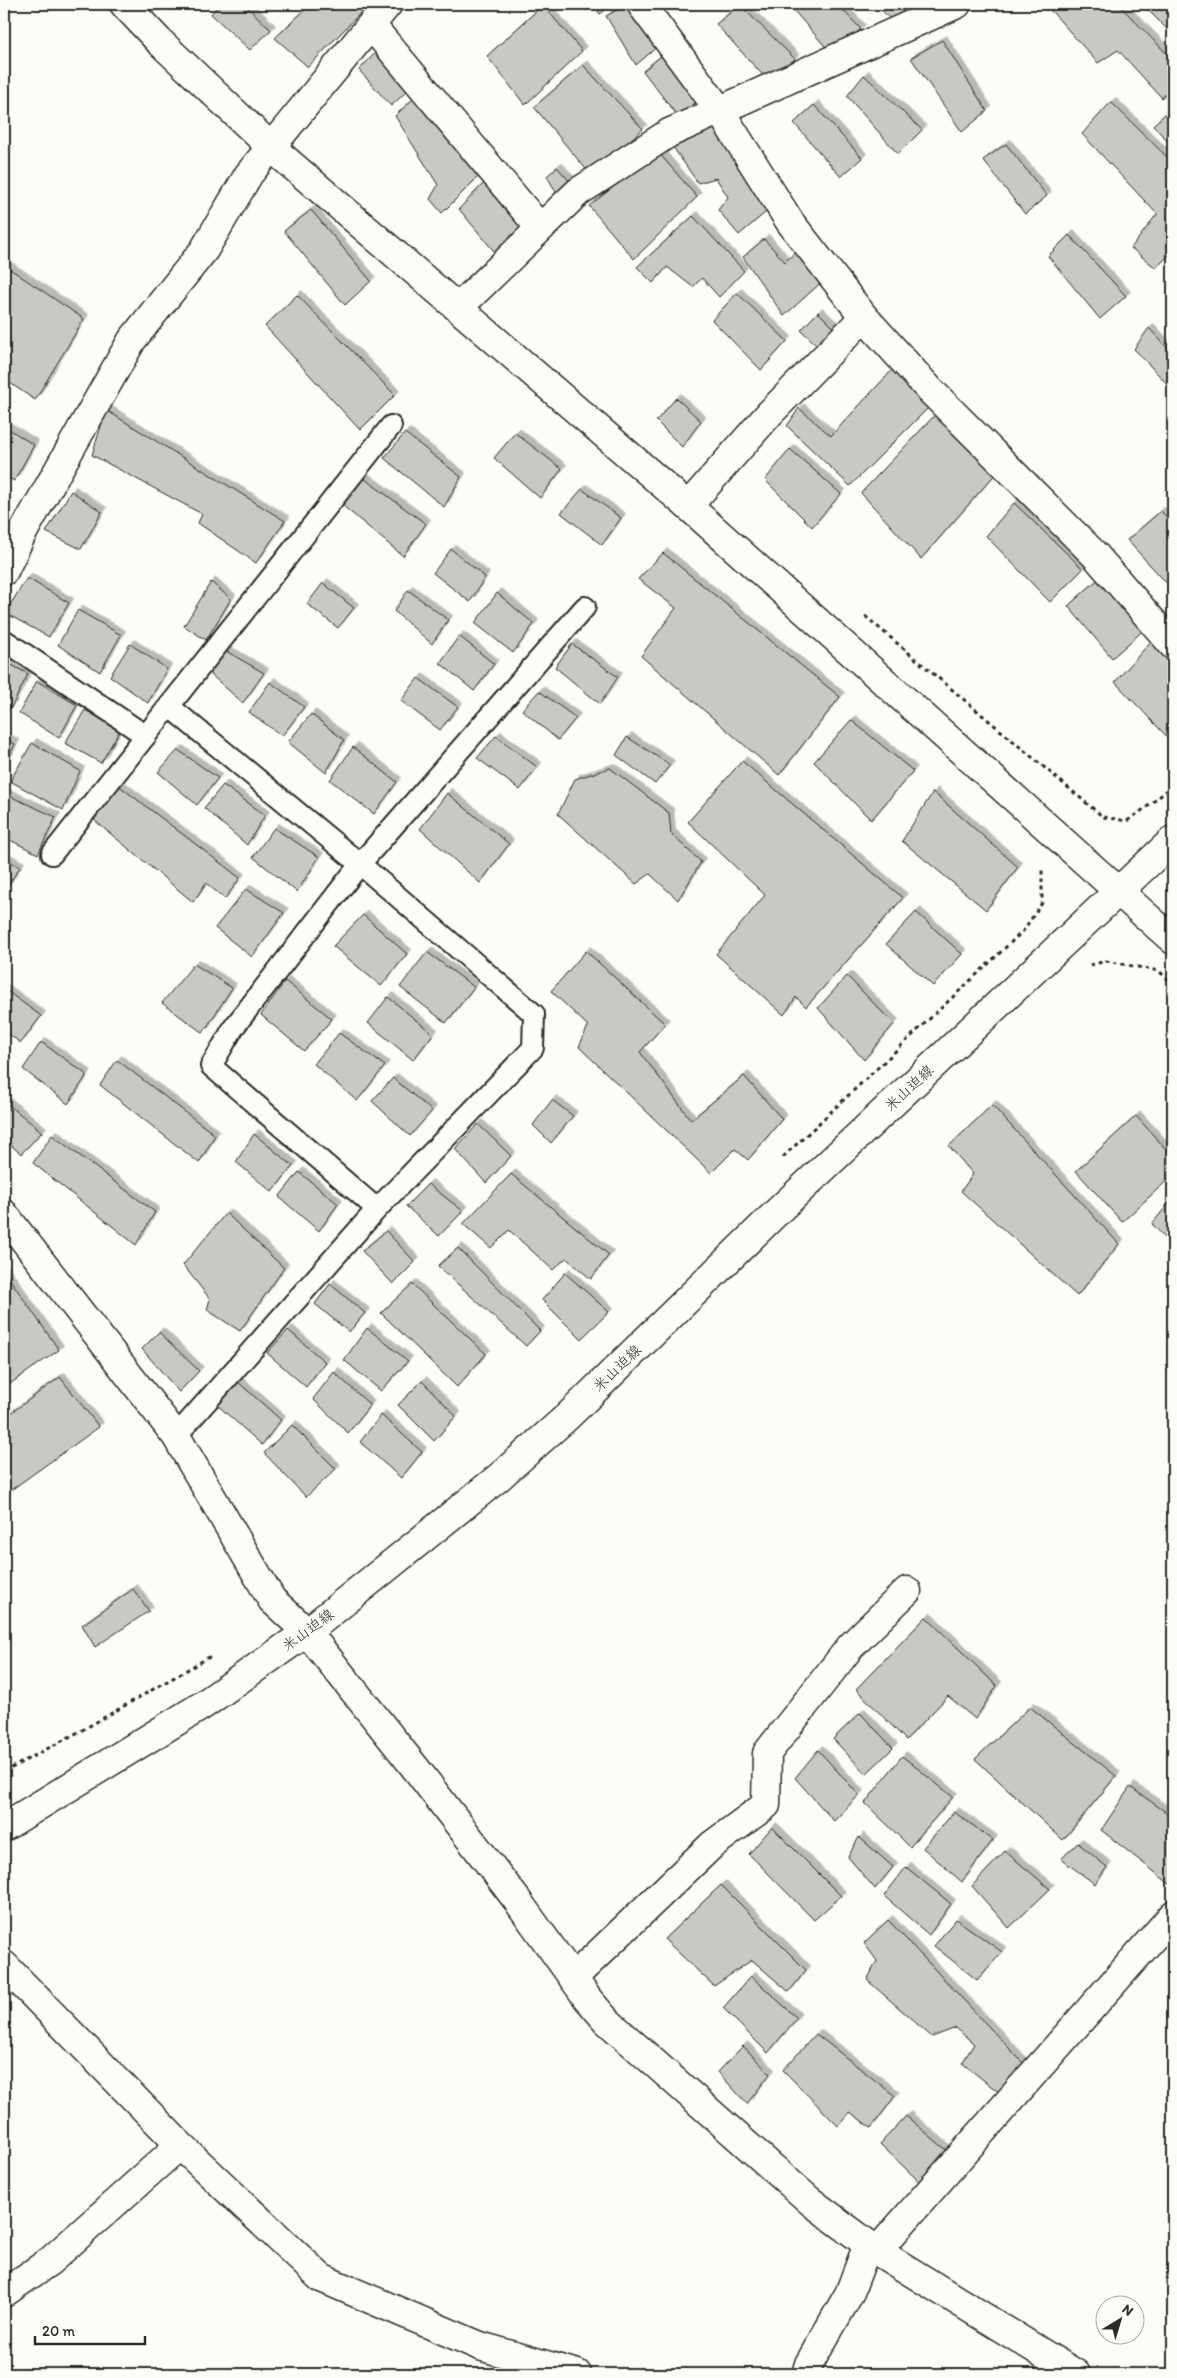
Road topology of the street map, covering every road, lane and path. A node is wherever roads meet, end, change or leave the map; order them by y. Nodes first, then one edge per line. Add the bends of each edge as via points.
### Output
1 (124, 4) edge
2 (388, 4) edge
3 (641, 4) edge
4 (957, 4) edge
5 (371, 25) junction
6 (720, 111) junction
7 (272, 148) junction
8 (540, 228) junction
9 (459, 308) junction
10 (864, 317) junction
11 (392, 426) dead end
12 (688, 506) junction
13 (4, 571) edge
14 (584, 607) dead end
15 (4, 640) edge
16 (1173, 645) edge
17 (170, 707) junction
18 (146, 736) junction
19 (1173, 786) edge
20 (1127, 821) dead end
21 (1173, 840) edge
22 (52, 854) dead end
23 (360, 864) junction
24 (1118, 891) junction
25 (1042, 903) dead end
26 (1173, 940) edge
27 (1084, 967) dead end
28 (1173, 984) edge
29 (782, 1158) dead end
30 (377, 1208) junction
31 (4, 1214) edge
32 (176, 1436) junction
33 (907, 1591) dead end
34 (307, 1632) junction
35 (218, 1652) dead end
36 (4, 1772) edge
37 (4, 1827) edge
38 (1173, 1916) edge
39 (4, 1965) edge
40 (573, 1978) junction
41 (180, 2145) junction
42 (872, 2247) junction
43 (4, 2293) edge
44 (577, 2374) edge
45 (806, 2374) edge
46 (1076, 2374) edge

1 - 7 street
2 - 5 street
3 - 6 street
4 - 6 street
5 - 7 street
5 - 8 street
6 - 8 street via 669,133 594,181
6 - 10 street via 790,222
7 - 9 street
7 - 13 street via 249,174 204,250 132,340
8 - 9 street
9 - 12 street
10 - 12 street via 770,413
10 - 16 street via 930,390 1095,555
11 - 17 lane
12 - 24 street
14 - 23 lane
15 - 18 lane
17 - 18 lane
17 - 23 lane
18 - 22 lane
19 - 20 path
21 - 24 street, 米山迫線
23 - 30 lane via 234,1027 211,1066
23 - 30 lane via 534,1014 534,1048
24 - 26 street
24 - 34 street, 米山迫線 via 779,1210 568,1416 454,1515
25 - 29 path via 1023,932
27 - 28 path via 1106,961 1159,971
30 - 32 lane
31 - 32 street
32 - 34 street via 272,1600
33 - 40 street via 851,1646 767,1752 766,1805 712,1845
34 - 37 street, 米山迫線 via 203,1705
34 - 40 street via 418,1770
35 - 36 path
38 - 42 street
39 - 41 street
40 - 42 street via 606,2020 810,2201
41 - 43 street via 50,2261
41 - 44 street via 321,2278 480,2346
42 - 45 street
42 - 46 street

